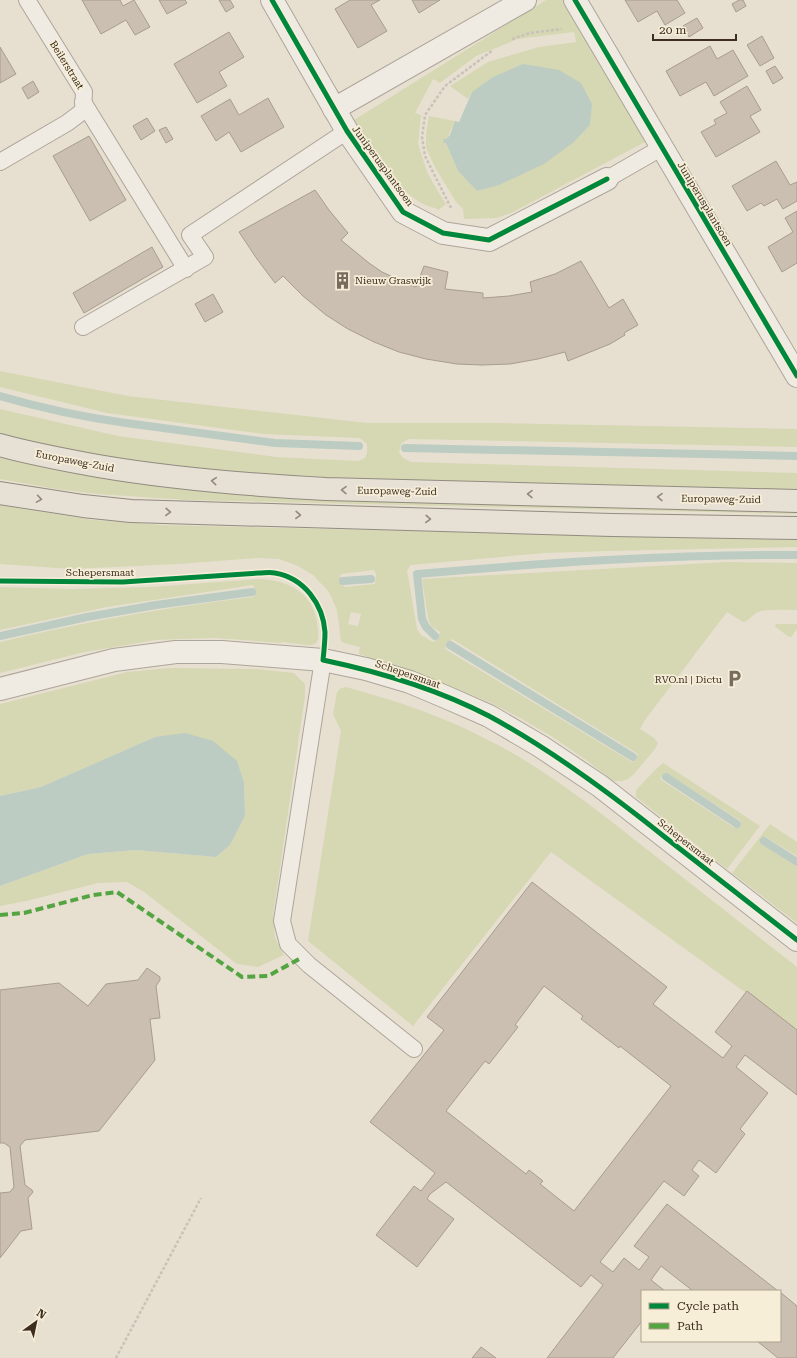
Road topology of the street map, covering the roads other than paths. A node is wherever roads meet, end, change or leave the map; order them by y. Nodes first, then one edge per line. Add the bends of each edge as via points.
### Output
1 (27, 0) edge
2 (272, 0) edge
3 (525, 0) edge
4 (575, 0) edge
5 (83, 102) junction
6 (334, 109) junction
7 (347, 131) junction
8 (661, 148) junction
9 (0, 162) edge
10 (607, 179) joint
11 (186, 269) junction
12 (83, 327) dead end
13 (797, 376) edge
14 (0, 445) edge
15 (0, 493) edge
16 (797, 500) edge
17 (797, 528) edge
18 (323, 660) junction
19 (0, 689) edge
20 (797, 940) edge
21 (414, 1049) dead end

1 - 5 lane, Beilerstraat via 84,92
2 - 6 street, Juniperusplantsoen
3 - 6 street
4 - 8 street, Juniperusplantsoen
5 - 9 lane, Beilerstraat via 83,111 67,123
5 - 11 lane
6 - 7 street, Juniperusplantsoen
7 - 10 street, Juniperusplantsoen via 403,212 443,233 488,240
7 - 11 lane via 190,234 205,257
8 - 10 lane, Juniperusplantsoen
8 - 13 street, Juniperusplantsoen
11 - 12 lane
16 -> 14 main road, Europaweg-Zuid via 276,486 139,473
15 -> 17 main road via 131,511
18 - 19 street, Schepersmaat via 222,652 176,652 114,660
18 - 20 street, Schepersmaat via 410,682 489,716 534,742 600,786
18 - 21 lane via 282,921 288,944 309,966

